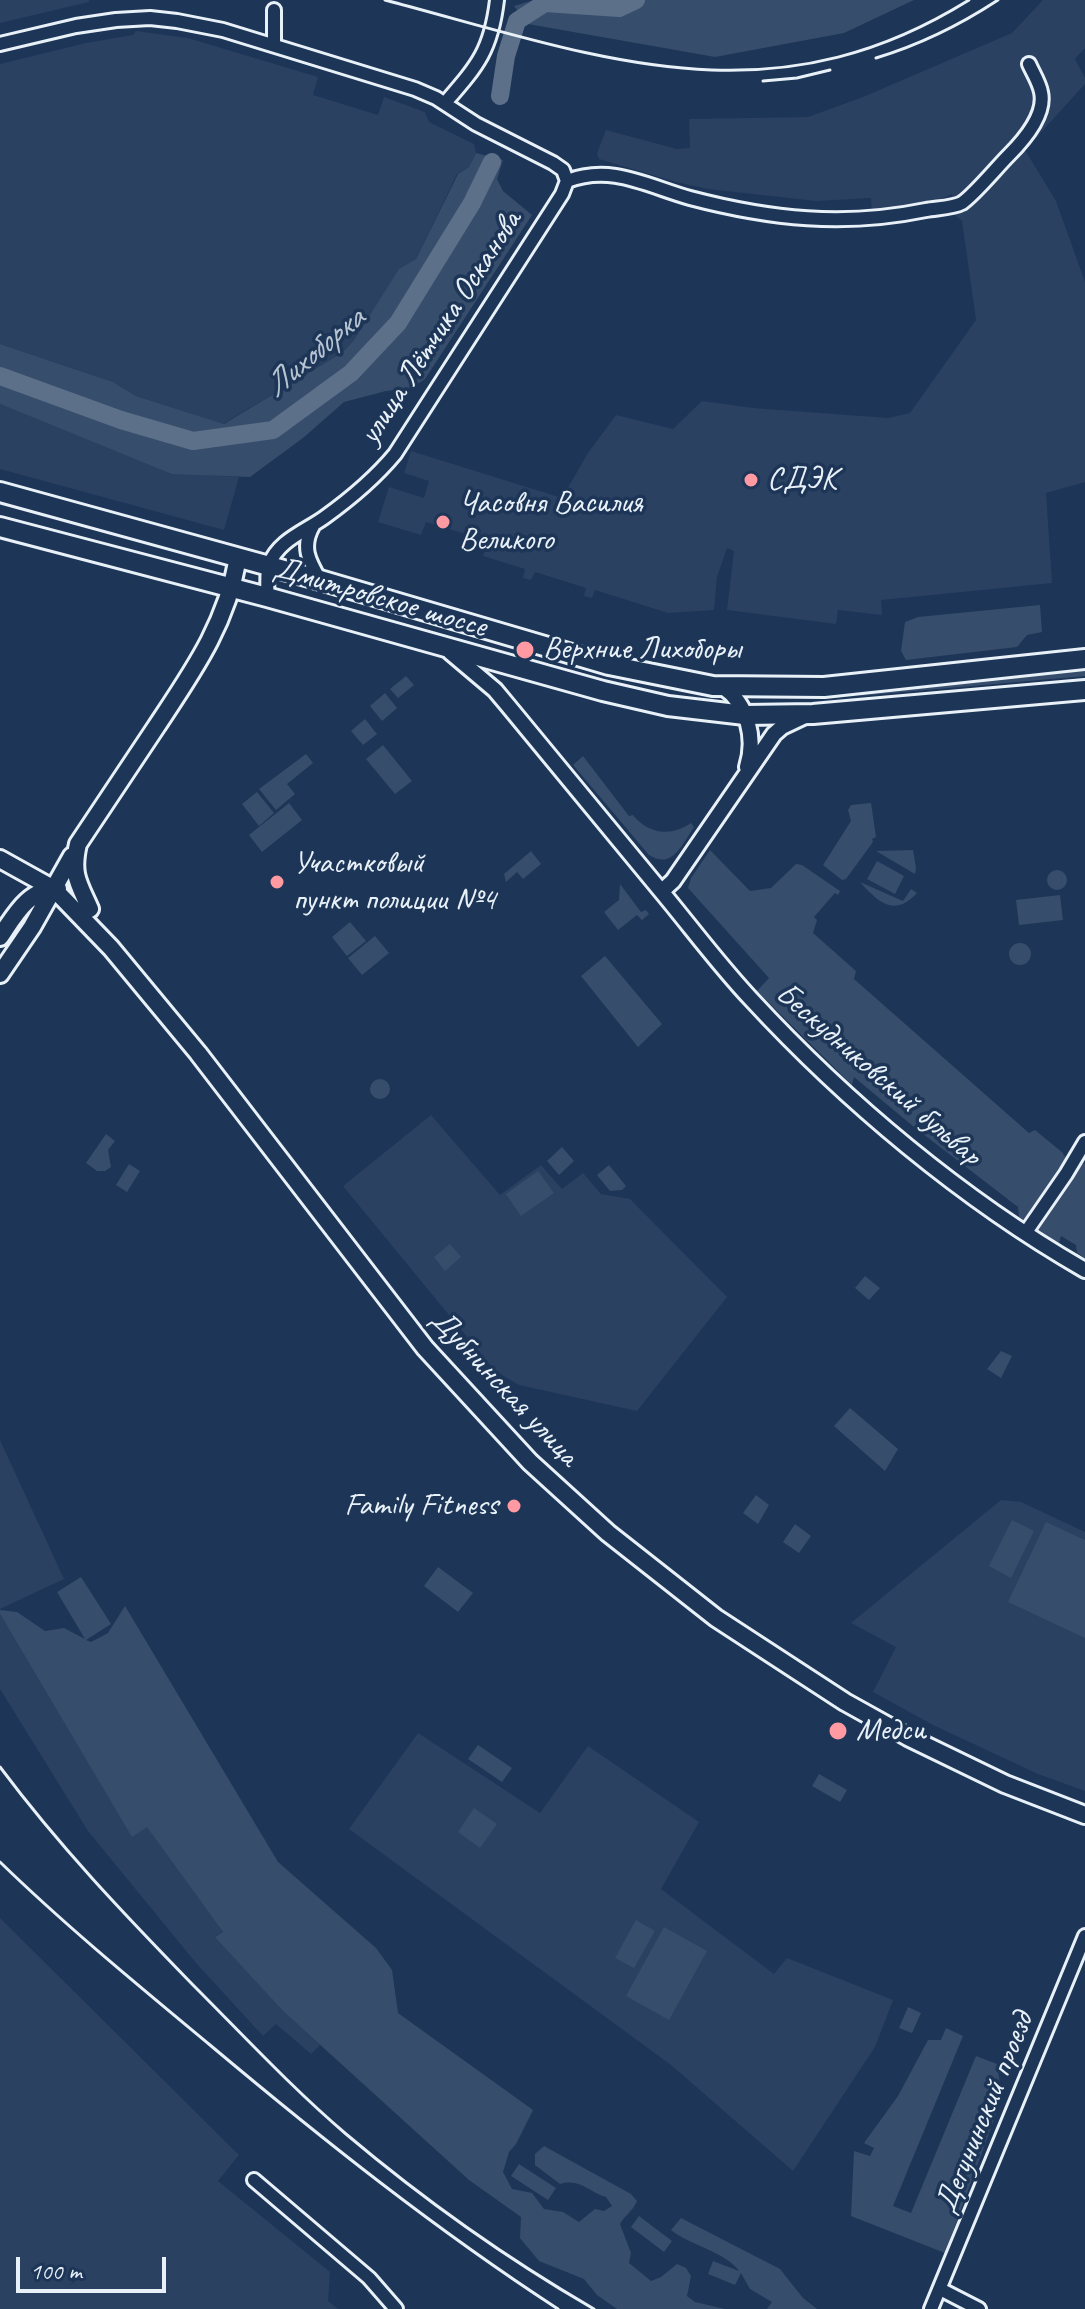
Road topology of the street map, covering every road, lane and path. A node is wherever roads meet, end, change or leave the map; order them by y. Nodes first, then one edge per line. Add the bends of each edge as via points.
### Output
1 (497, 0) edge
2 (274, 10) dead end
3 (0, 44) edge
4 (274, 44) junction
5 (1029, 64) dead end
6 (445, 103) junction
7 (567, 181) junction
8 (0, 492) edge
9 (313, 526) junction
10 (0, 527) edge
11 (238, 558) junction
12 (269, 566) junction
13 (320, 580) junction
14 (232, 589) junction
15 (267, 597) junction
16 (442, 646) junction
17 (1085, 659) edge
18 (723, 687) junction
19 (1085, 690) edge
20 (813, 714) junction
21 (745, 715) junction
22 (744, 775) junction
23 (78, 844) junction
24 (0, 859) edge
25 (22, 873) junction
26 (54, 889) junction
27 (662, 891) junction
28 (20, 908) junction
29 (87, 914) junction
30 (32, 927) junction
31 (0, 937) edge
32 (0, 974) edge
33 (1085, 1142) edge
34 (1026, 1232) junction
35 (1085, 1270) edge
36 (1085, 1815) edge
37 (1085, 1936) edge
38 (254, 2180) dead end
39 (940, 2289) junction
40 (394, 2308) edge
41 (931, 2309) edge
42 (979, 2309) edge

1 - 6 street via 487,48
2 - 4 street
3 - 4 street via 76,26 150,18
4 - 6 street
5 - 7 street via 1042,92 1034,123 961,204 899,216 791,219 690,198 614,174
6 - 7 street via 553,163
7 - 9 street, улица Лётчика Осканова via 395,454 371,481
8 - 11 main road, Дмитровское шоссе
9 - 12 street, улица Лётчика Осканова via 279,548
9 - 13 street via 306,550
10 - 14 main road, Дмитровское шоссе
11 - 12 main road, Дмитровское шоссе
11 - 14 main road
12 - 13 main road, Дмитровское шоссе
12 - 15 street
13 - 18 main road, Дмитровское шоссе via 609,665
14 - 15 main road, Дмитровское шоссе
14 - 23 main road via 217,630 195,667
15 - 16 main road, Дмитровское шоссе
16 - 21 main road, Дмитровское шоссе via 668,706
16 - 27 street, Бескудниковский бульвар via 495,690
17 - 18 main road, Дмитровское шоссе via 824,687
18 - 21 street
19 - 20 main road, Дмитровское шоссе
20 - 21 main road, Дмитровское шоссе
20 - 22 street via 782,727
21 - 22 street via 751,754
22 - 27 street
23 - 26 main road
23 - 29 main road via 75,875
24 - 25 main road
25 - 26 main road
25 - 28 main road via 27,890
26 - 28 main road via 39,892
26 - 29 main road via 74,895
26 - 30 main road
27 - 34 street, Бескудниковский бульвар via 750,998 813,1062 953,1180
28 - 31 main road
29 - 30 main road via 62,909
29 - 36 main road, Дубнинская улица via 425,1348 530,1462 608,1533 716,1618 845,1702 1005,1784
30 - 32 main road
33 - 34 street
34 - 35 street, Бескудниковский бульвар
37 - 39 street, Дегунинский проезд
38 - 40 street via 369,2278
39 - 41 street, Дегунинский проезд
39 - 42 street

